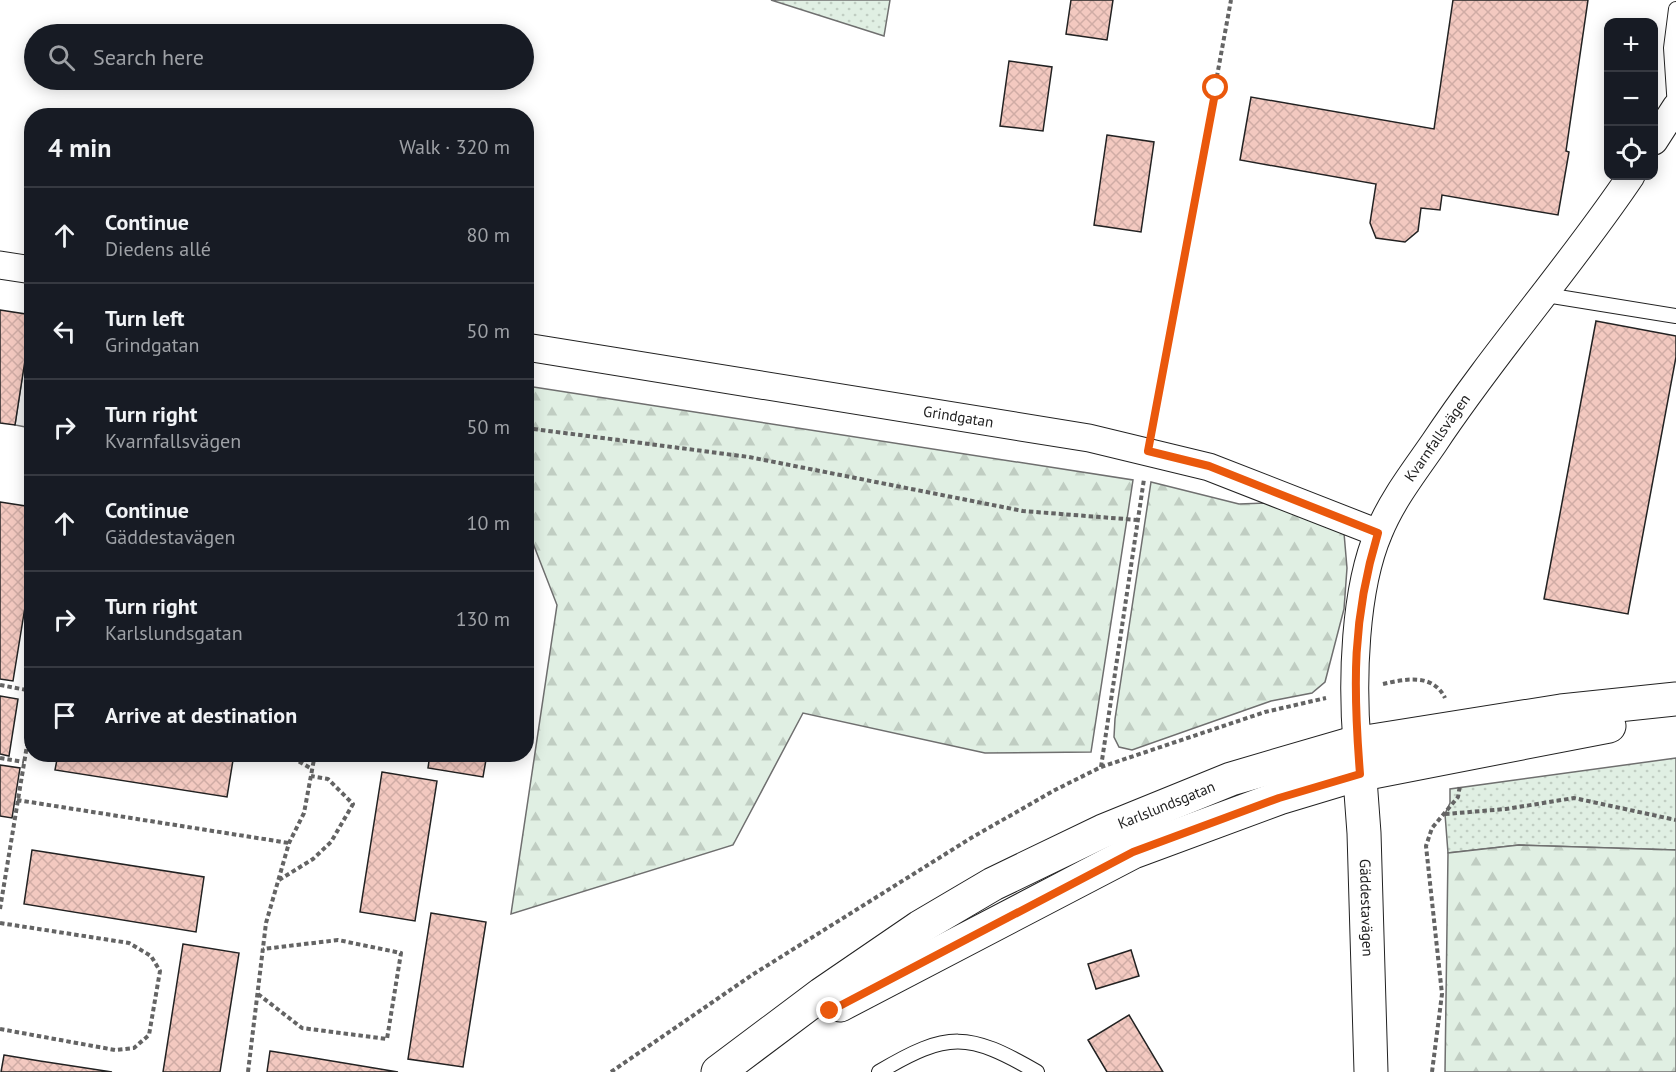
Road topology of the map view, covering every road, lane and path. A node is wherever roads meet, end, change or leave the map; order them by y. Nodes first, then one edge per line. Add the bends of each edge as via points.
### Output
1 (1232, 0) edge
2 (1676, 9) edge
3 (1676, 107) edge
4 (1658, 134) edge
5 (1627, 180) edge
6 (0, 265) edge
7 (24, 269) edge
8 (1546, 295) junction
9 (1676, 316) edge
10 (534, 348) edge
11 (534, 429) edge
12 (1148, 451) junction
13 (1138, 520) junction
14 (1378, 533) junction
15 (0, 685) edge
16 (24, 690) edge
17 (1676, 699) edge
18 (1676, 717) edge
19 (0, 758) edge
20 (1359, 759) junction
21 (24, 762) joint
22 (300, 762) edge
23 (313, 762) edge
24 (1101, 767) dead end
25 (312, 769) junction
26 (311, 776) junction
27 (17, 800) junction
28 (1445, 814) dead end
29 (1676, 820) edge
30 (289, 843) junction
31 (278, 880) junction
32 (2, 884) edge
33 (0, 909) edge
34 (0, 923) edge
35 (263, 949) junction
36 (258, 993) junction
37 (0, 1029) edge
38 (248, 1072) edge
39 (719, 1072) edge
40 (879, 1072) edge
41 (1037, 1072) edge
42 (1371, 1072) edge

1 - 12 path
2 - 3 lane via 1671,48
3 - 4 street
5 - 8 street, Kvarnfallsvägen
6 - 7 street
8 - 9 lane
8 - 14 street, Kvarnfallsvägen via 1450,420
10 - 12 street, Grindgatan via 1089,438
11 - 13 path via 750,457 1023,511
12 - 13 path
12 - 14 street, Grindgatan via 1209,466
13 - 24 path
14 - 20 street, Kvarnfallsvägen via 1363,594 1354,656
15 - 16 path
17 - 20 main road, Karlslundsgatan via 1561,711
18 - 20 main road, Karlslundsgatan
19 - 21 path
20 - 39 main road, Karlslundsgatan via 1279,798 1133,852 893,975
20 - 42 main road, Gäddestavägen
21 - 27 path
22 - 25 path
23 - 25 path
25 - 26 path
26 - 30 path via 304,813
26 - 31 path via 328,779 353,804 331,842 313,859
27 - 30 path
27 - 32 path
28 - 29 path via 1574,798
30 - 31 path
31 - 35 path
32 - 33 path
34 - 37 path via 129,943 151,956 160,971 149,1035 134,1048 115,1050
35 - 36 path
35 - 36 path via 338,939 401,952 387,1038 302,1028
36 - 38 path
40 - 41 lane via 924,1048 958,1040 981,1044

